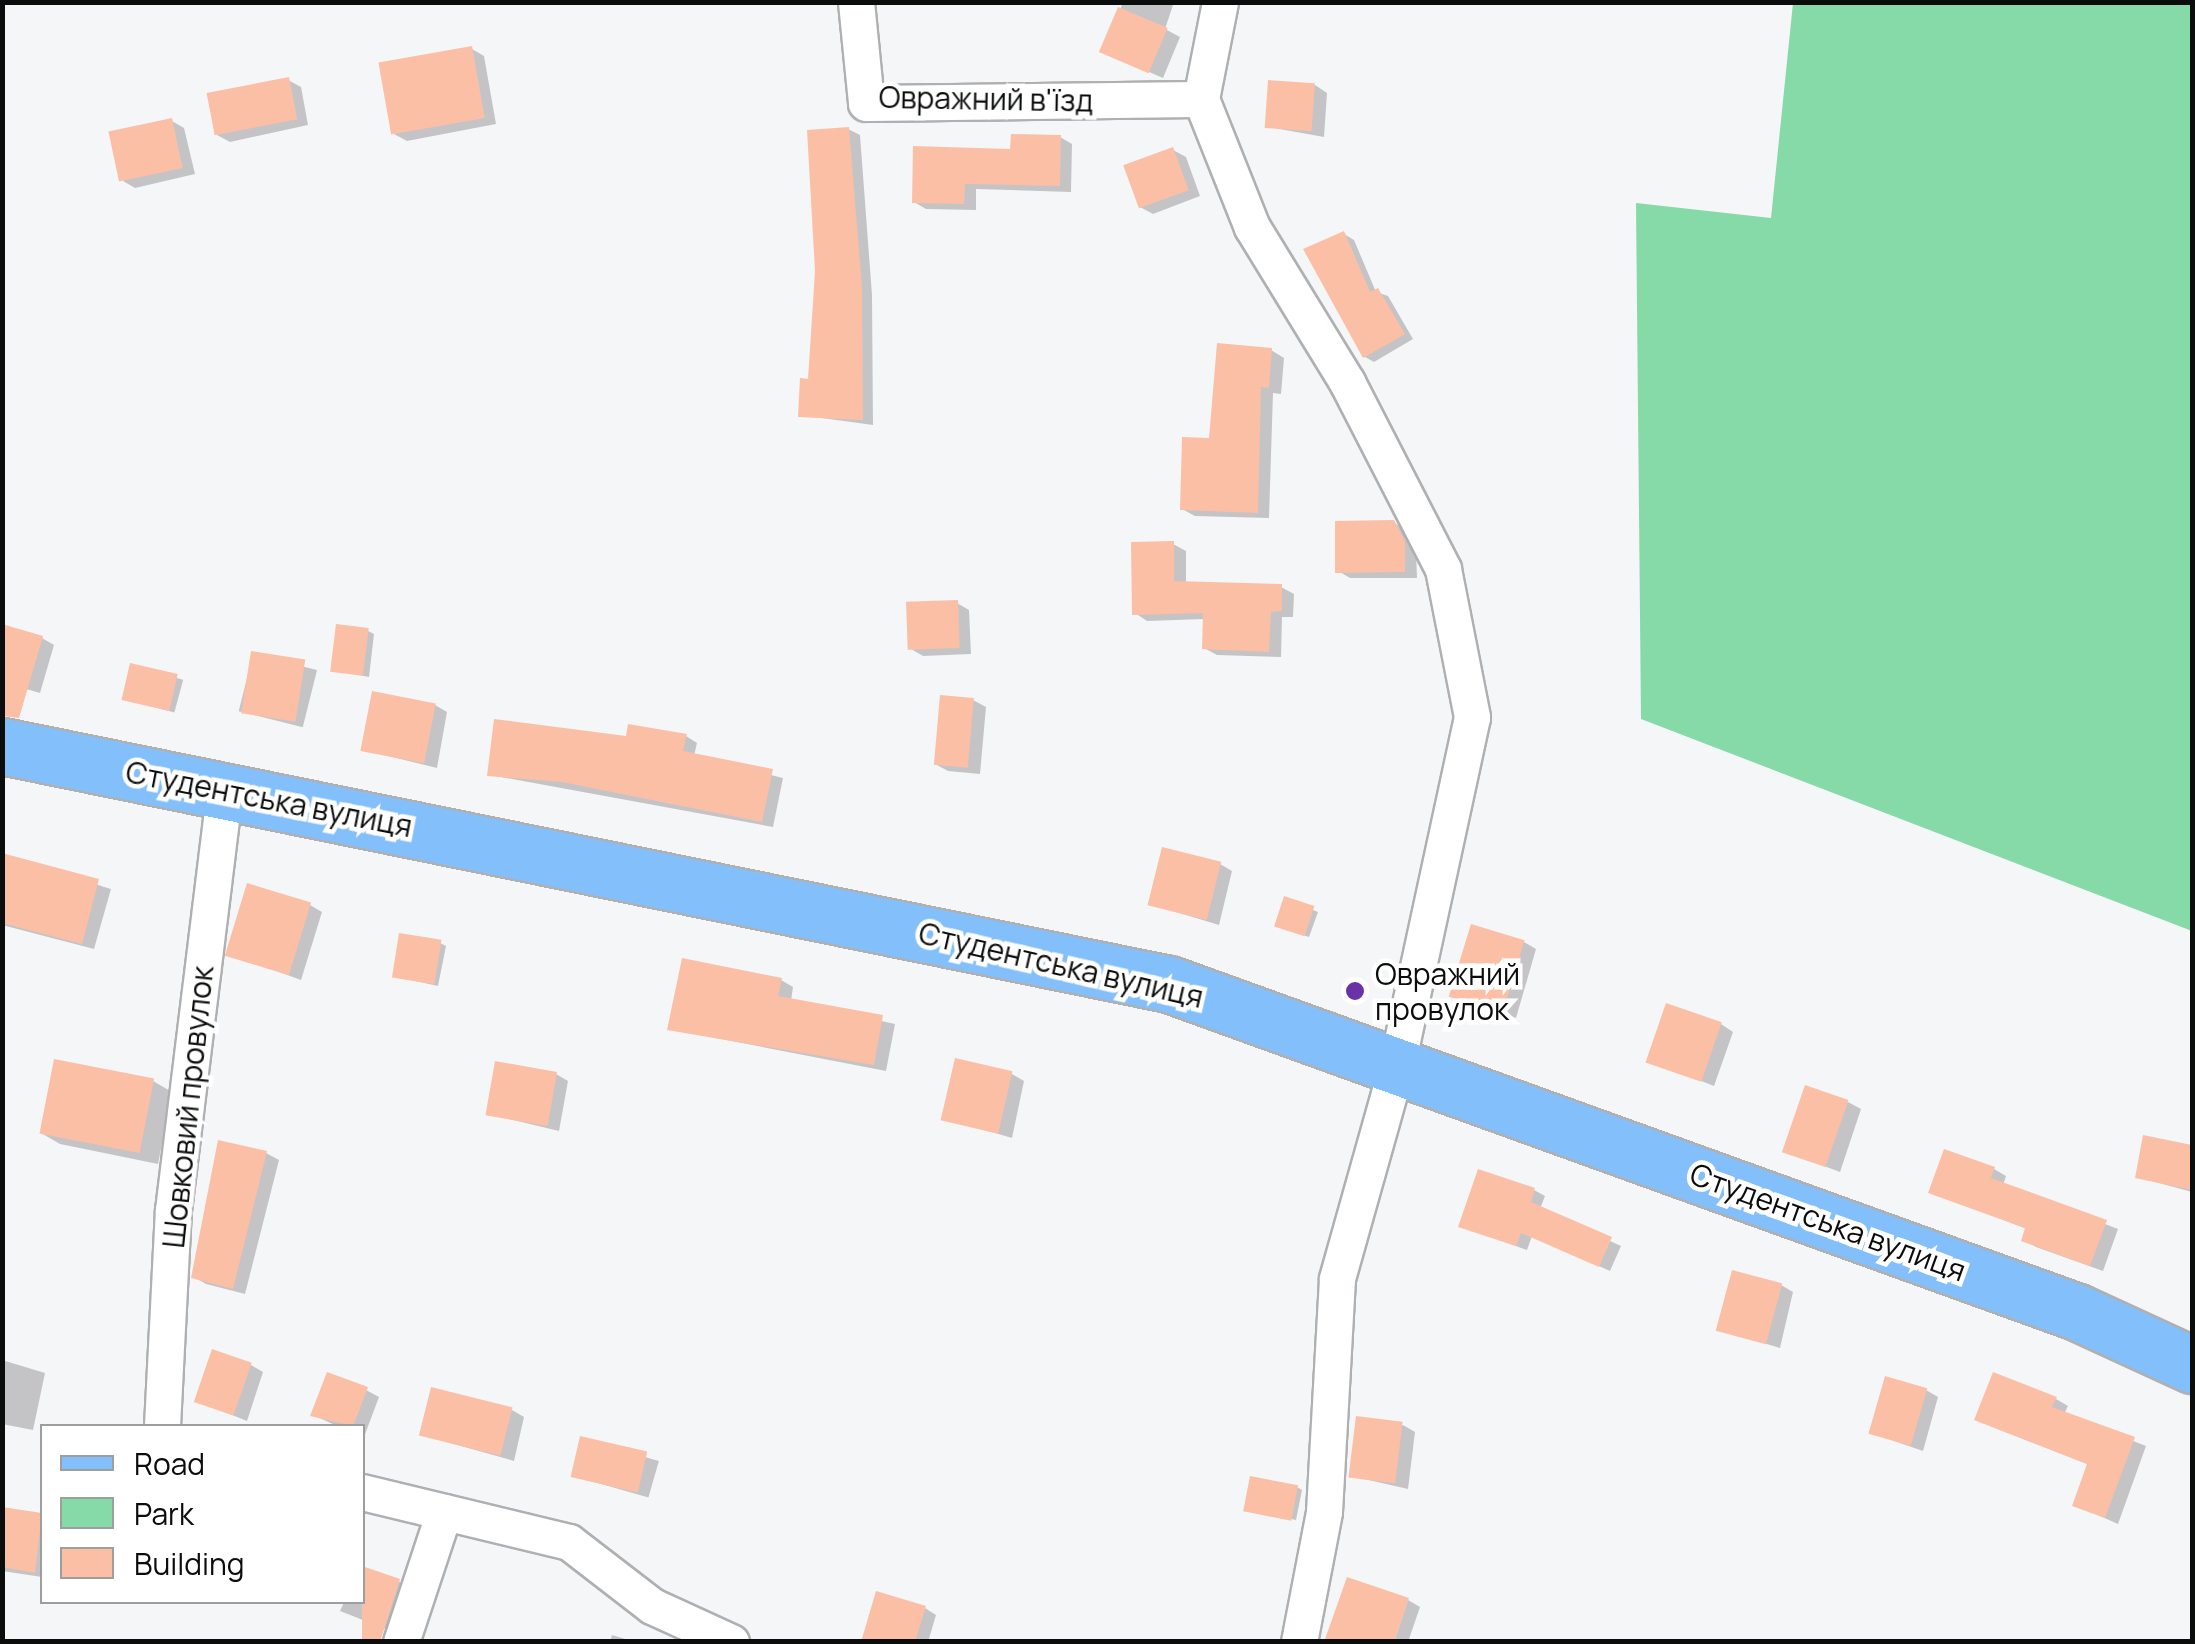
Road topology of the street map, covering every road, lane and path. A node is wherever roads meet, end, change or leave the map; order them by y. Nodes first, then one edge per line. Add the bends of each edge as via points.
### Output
1 (856, 2) edge
2 (1220, 2) edge
3 (1201, 99) junction
4 (2, 746) edge
5 (225, 789) junction
6 (1397, 1065) junction
7 (2192, 1365) edge
8 (162, 1424) edge
9 (365, 1493) edge
10 (444, 1512) junction
11 (400, 1642) edge
12 (731, 1642) edge
13 (1299, 1642) edge

1 - 3 street, Овражний в'їзд via 866,103
2 - 3 street
3 - 6 street via 1252,227 1348,382 1443,568 1472,717
4 - 5 main road, Студентська вулиця
5 - 6 main road, Студентська вулиця via 1169,984
5 - 8 street, Шовковий провулок via 173,1210
6 - 7 main road, Студентська вулиця via 2076,1312
6 - 13 street via 1337,1279 1324,1512
9 - 10 street
10 - 11 street
10 - 12 street via 569,1542 652,1606

